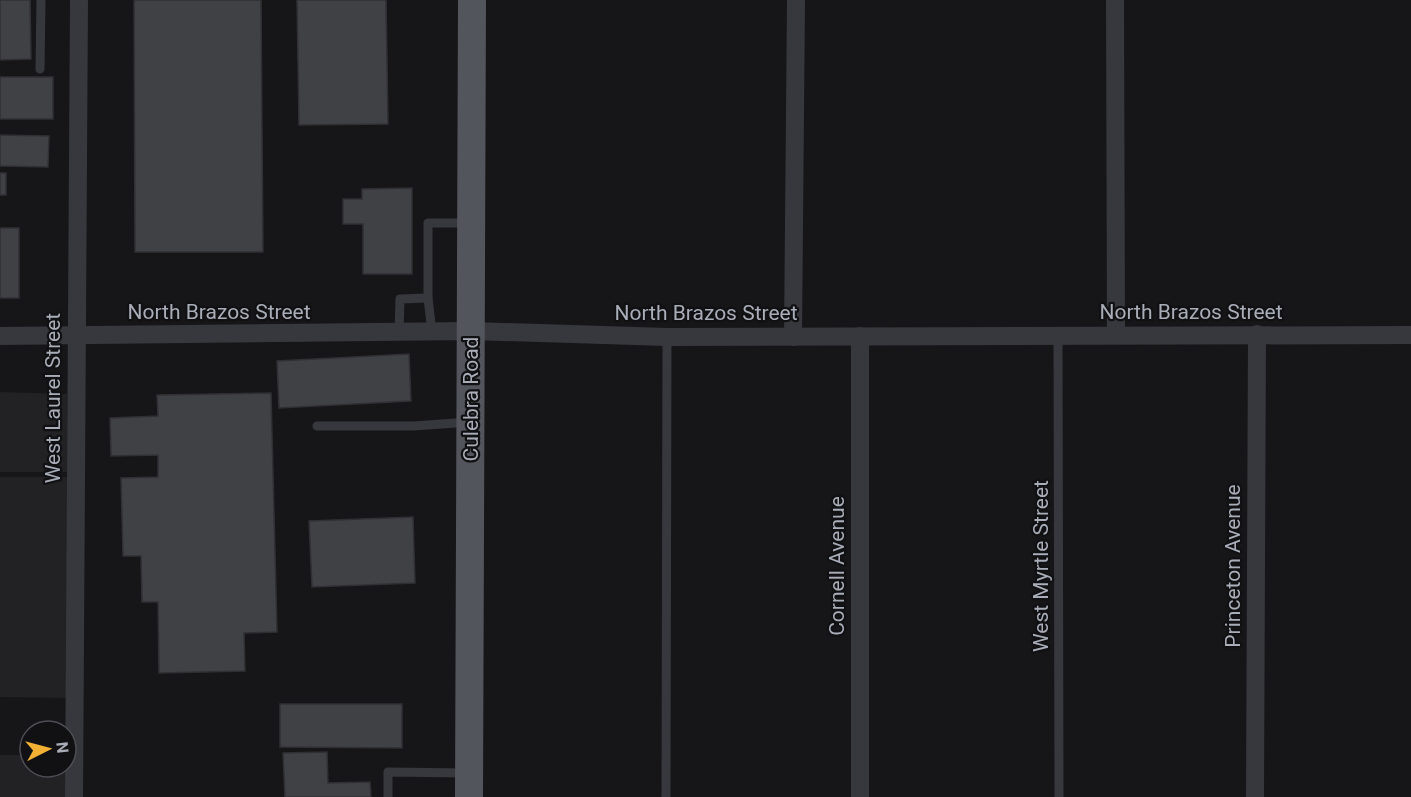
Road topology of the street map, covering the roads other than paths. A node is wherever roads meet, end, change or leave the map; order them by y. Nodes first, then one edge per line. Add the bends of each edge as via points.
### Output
1 (40, 0) edge
2 (79, 0) edge
3 (471, 0) edge
4 (795, 0) edge
5 (1115, 0) edge
6 (40, 69) dead end
7 (472, 223) junction
8 (428, 298) junction
9 (472, 331) junction
10 (432, 332) junction
11 (399, 333) junction
12 (1058, 334) junction
13 (1116, 334) junction
14 (1257, 334) junction
15 (75, 335) junction
16 (1411, 335) edge
17 (0, 336) edge
18 (860, 336) junction
19 (668, 337) junction
20 (793, 337) junction
21 (471, 422) junction
22 (317, 426) dead end
23 (468, 785) edge
24 (74, 797) edge
25 (388, 797) edge
26 (666, 797) edge
27 (860, 797) edge
28 (1059, 797) edge
29 (1255, 797) edge

1 - 6 lane
2 - 15 street, West Laurel Street
3 - 7 main road, Culebra Road
4 - 20 street
5 - 13 street
7 - 8 lane via 428,223
7 - 9 main road, Culebra Road
8 - 10 lane
8 - 11 lane via 400,299
9 - 10 street, North Brazos Street
9 - 19 street, North Brazos Street
9 - 21 main road, Culebra Road
10 - 11 street, North Brazos Street
11 - 15 street, North Brazos Street
12 - 13 street, North Brazos Street
12 - 18 street, North Brazos Street
12 - 28 lane, West Myrtle Street
13 - 14 street, North Brazos Street
14 - 16 street, North Brazos Street
14 - 29 street, Princeton Avenue
15 - 17 street, North Brazos Street
15 - 24 street, West Laurel Street
18 - 20 street, North Brazos Street
18 - 27 street, Cornell Avenue
19 - 20 street, North Brazos Street
19 - 26 lane
21 - 22 lane
21 - 23 main road, Culebra Road
23 - 25 lane via 388,772

